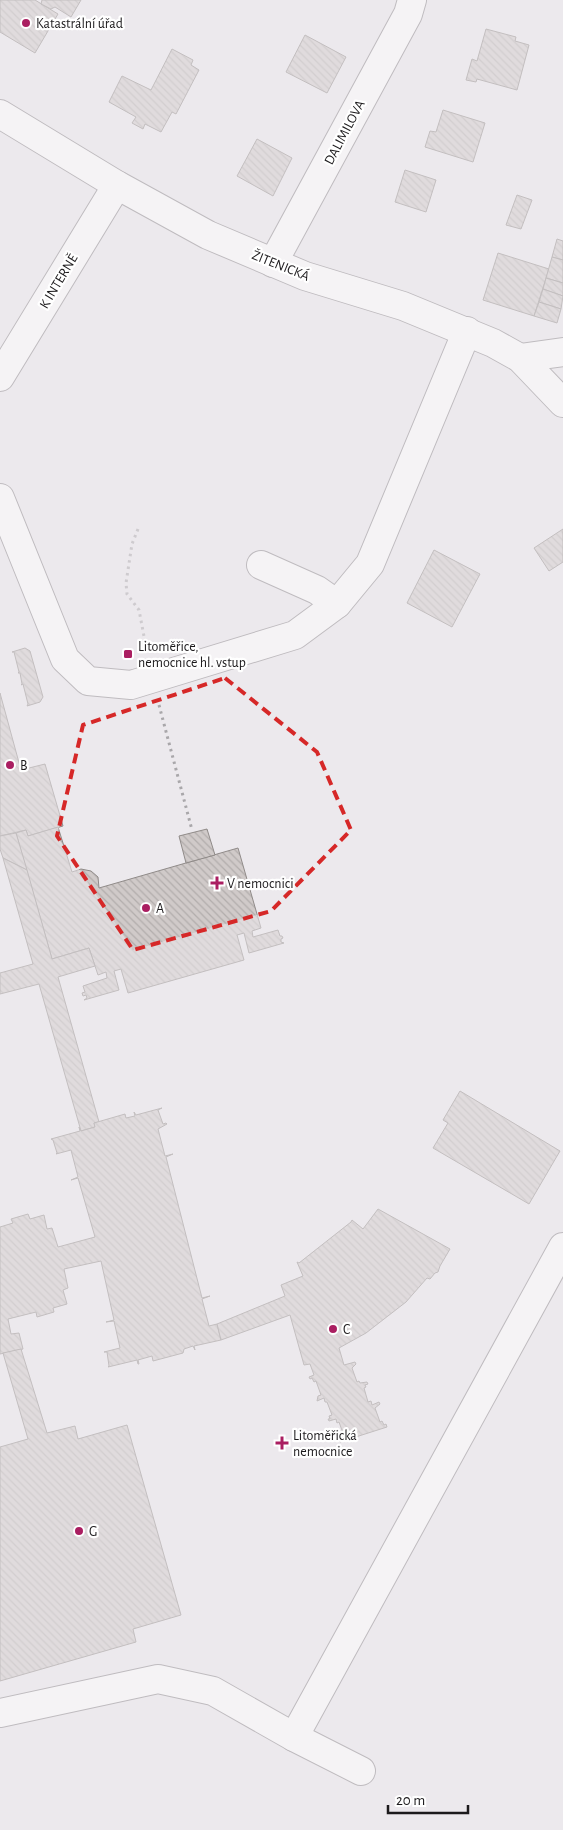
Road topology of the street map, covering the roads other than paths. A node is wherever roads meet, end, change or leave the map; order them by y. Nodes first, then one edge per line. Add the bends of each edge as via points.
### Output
1 (412, 0) edge
2 (0, 114) edge
3 (117, 185) junction
4 (273, 263) junction
5 (467, 331) junction
6 (563, 352) edge
7 (520, 358) junction
8 (0, 377) edge
9 (563, 404) edge
10 (0, 498) edge
11 (261, 565) dead end
12 (337, 604) junction
13 (563, 1247) edge
14 (0, 1713) edge
15 (294, 1737) junction
16 (360, 1771) dead end

1 - 4 street, DALIMILOVA via 408,14
2 - 3 street, ŽITENICKÁ
3 - 4 street, ŽITENICKÁ via 208,235
3 - 8 street, K INTERNĚ
4 - 5 street, ŽITENICKÁ
5 - 7 street, ŽITENICKÁ
5 - 12 street via 370,564
6 - 7 street
7 - 9 street, ŽITENICKÁ
10 - 12 street via 65,659 88,681 131,685 295,635
11 - 12 street via 317,590
13 - 15 street
14 - 15 street via 158,1678 213,1691
15 - 16 street

